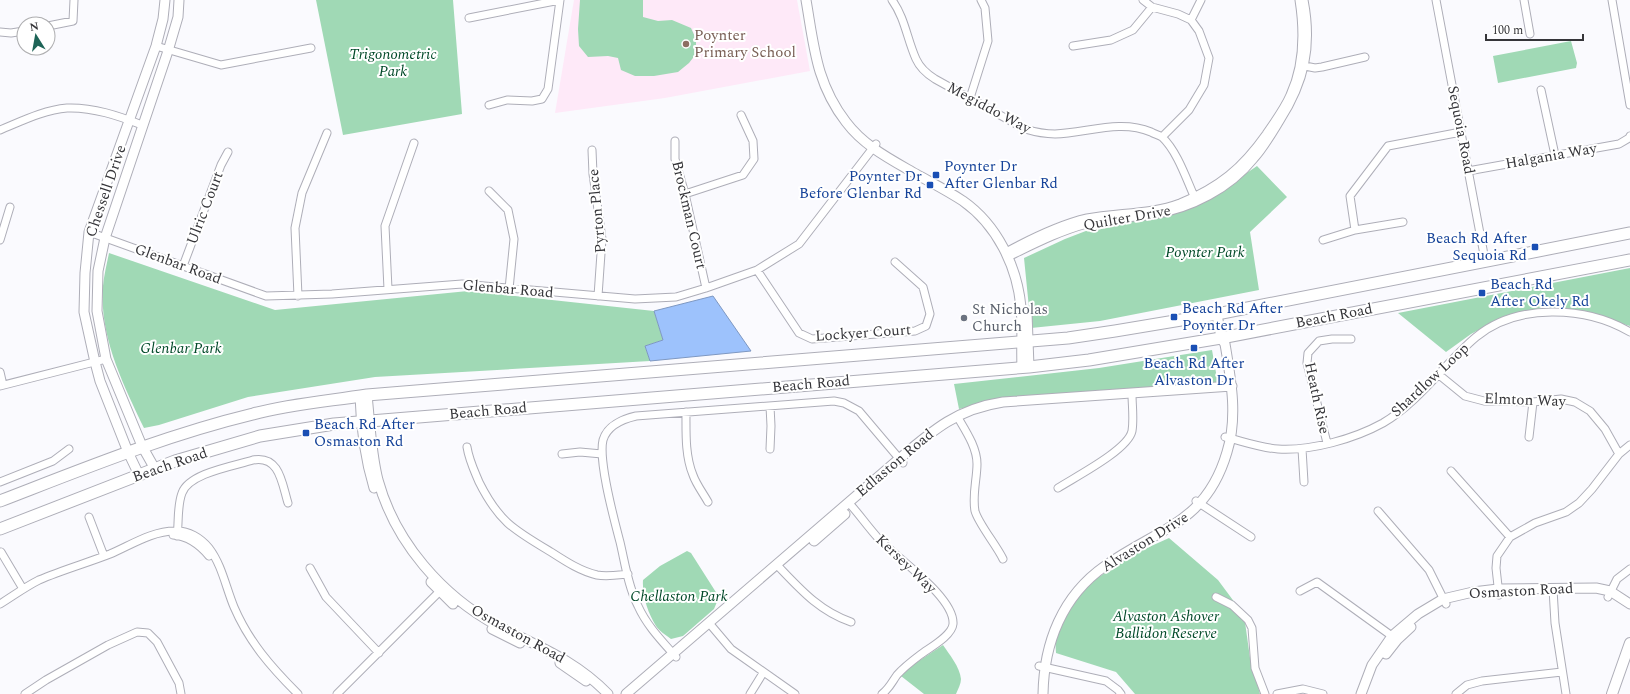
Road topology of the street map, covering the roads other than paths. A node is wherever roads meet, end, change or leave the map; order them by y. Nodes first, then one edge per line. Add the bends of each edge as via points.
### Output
1 (74, 0) edge
2 (165, 0) edge
3 (180, 0) edge
4 (560, 0) edge
5 (806, 0) edge
6 (812, 0) edge
7 (892, 0) edge
8 (981, 0) edge
9 (1143, 0) edge
10 (1201, 0) edge
11 (1299, 0) edge
12 (1304, 0) edge
13 (1436, 0) edge
14 (1524, 0) edge
15 (1612, 0) edge
16 (1152, 7) junction
17 (469, 18) dead end
18 (1191, 20) junction
19 (56, 24) edge
20 (0, 32) edge
21 (16, 32) edge
22 (1530, 34) dead end
23 (156, 46) junction
24 (1073, 46) dead end
25 (311, 48) dead end
26 (168, 51) junction
27 (1365, 57) dead end
28 (1302, 65) junction
29 (1541, 90) dead end
30 (970, 98) junction
31 (1630, 105) edge
32 (488, 106) dead end
33 (741, 115) dead end
34 (130, 121) junction
35 (142, 125) junction
36 (0, 130) edge
37 (1461, 132) junction
38 (327, 133) dead end
39 (1630, 136) edge
40 (1162, 137) junction
41 (675, 141) dead end
42 (414, 143) dead end
43 (874, 146) junction
44 (592, 150) dead end
45 (228, 152) dead end
46 (1555, 155) junction
47 (1468, 171) junction
48 (489, 190) dead end
49 (686, 194) junction
50 (1194, 196) junction
51 (10, 207) dead end
52 (1403, 222) dead end
53 (1355, 230) junction
54 (89, 232) junction
55 (1630, 233) edge
56 (105, 238) junction
57 (0, 240) edge
58 (1323, 240) dead end
59 (1010, 254) junction
60 (1485, 260) junction
61 (1630, 260) edge
62 (895, 262) dead end
63 (183, 266) junction
64 (757, 270) junction
65 (706, 288) junction
66 (388, 289) junction
67 (509, 289) junction
68 (298, 296) junction
69 (598, 296) junction
70 (1217, 314) junction
71 (1630, 332) edge
72 (1222, 338) junction
73 (1351, 339) dead end
74 (1025, 341) junction
75 (106, 359) junction
76 (95, 362) junction
77 (1025, 367) junction
78 (0, 372) edge
79 (1438, 374) junction
80 (2, 386) edge
81 (1229, 389) junction
82 (363, 396) junction
83 (1132, 396) junction
84 (1533, 402) junction
85 (770, 406) junction
86 (686, 412) junction
87 (959, 418) junction
88 (365, 421) junction
89 (1529, 437) dead end
90 (1228, 438) junction
91 (1327, 443) junction
92 (1630, 445) edge
93 (142, 446) junction
94 (467, 447) dead end
95 (69, 449) dead end
96 (770, 449) dead end
97 (1302, 449) junction
98 (128, 452) junction
99 (562, 454) dead end
100 (602, 454) junction
101 (1619, 454) junction
102 (901, 461) junction
103 (155, 469) junction
104 (1450, 471) dead end
105 (139, 475) junction
106 (0, 482) edge
107 (1304, 482) dead end
108 (1058, 488) dead end
109 (0, 501) edge
110 (708, 502) dead end
111 (1198, 502) junction
112 (288, 503) dead end
113 (850, 505) junction
114 (1378, 511) dead end
115 (89, 517) dead end
116 (0, 529) edge
117 (178, 533) junction
118 (1251, 537) dead end
119 (1510, 537) junction
120 (1, 552) edge
121 (104, 556) junction
122 (1003, 559) dead end
123 (779, 567) junction
124 (310, 568) dead end
125 (1630, 569) edge
126 (628, 574) junction
127 (23, 589) junction
128 (442, 589) junction
129 (1300, 591) dead end
130 (1498, 592) junction
131 (1553, 592) junction
132 (1609, 594) junction
133 (1216, 597) dead end
134 (1444, 602) junction
135 (0, 604) edge
136 (1630, 604) edge
137 (1630, 610) edge
138 (851, 622) dead end
139 (710, 625) junction
140 (1395, 638) junction
141 (1630, 643) edge
142 (379, 653) junction
143 (674, 655) junction
144 (1042, 666) junction
145 (1562, 672) junction
146 (763, 673) junction
147 (25, 694) edge
148 (182, 694) edge
149 (298, 694) edge
150 (337, 694) edge
151 (600, 694) edge
152 (608, 694) edge
153 (626, 694) edge
154 (635, 694) edge
155 (750, 694) edge
156 (795, 694) edge
157 (882, 694) edge
158 (1037, 694) edge
159 (1043, 694) edge
160 (1121, 694) edge
161 (1265, 694) edge
162 (1277, 694) edge
163 (1324, 694) edge
164 (1361, 694) edge
165 (1367, 694) edge
166 (1456, 694) edge
167 (1566, 694) edge
168 (1612, 694) edge

1 - 19 street via 73,20
2 - 23 street, Chessell Drive
3 - 26 street, Chessell Drive
4 - 17 street
4 - 32 street via 548,89 542,99 507,100
5 - 43 street via 817,64 824,86 846,123
6 - 43 street via 819,52 829,84 839,104
7 - 30 street, Megiddo Way via 904,22 916,60 925,72
8 - 30 street via 985,8 988,41
9 - 16 street
10 - 18 street
11 - 28 street, Quilter Drive via 1303,31
12 - 28 street, Quilter Drive via 1308,24
13 - 37 street, Sequoia Road
14 - 22 street
15 - 31 street
16 - 18 street
16 - 24 street via 1133,30 1111,40
18 - 40 street via 1199,31 1209,58 1204,84 1189,110
20 - 21 street
23 - 26 street
23 - 34 street, Chessell Drive
25 - 26 street via 221,65
26 - 35 street, Chessell Drive
27 - 28 street via 1322,67
28 - 50 street, Quilter Drive via 1290,96 1247,159 1227,177
28 - 59 street, Quilter Drive via 1297,92 1275,128 1255,158 1226,186 1172,211 1087,224
29 - 46 street
30 - 40 street, Megiddo Way via 1024,129 1040,134 1131,126
33 - 49 street via 752,141 754,160 743,175
34 - 35 street
34 - 36 street via 99,111 68,108 35,115
34 - 54 street, Chessell Drive
35 - 56 street, Chessell Drive
37 - 47 street, Sequoia Road
37 - 53 street via 1388,146 1350,196
38 - 68 street via 302,193 295,228
39 - 46 street, Halgania Way via 1619,144
40 - 50 street via 1177,157
41 - 49 street, Brockman Court via 675,159
42 - 66 street via 385,226
43 - 59 street via 966,196 996,225
43 - 64 street, Glenbar Road via 799,244
44 - 69 street, Pyrton Place via 602,239
45 - 63 street, Ulric Court
46 - 47 street, Halgania Way
47 - 60 street, Sequoia Road
48 - 67 street via 508,210 514,239
49 - 65 street, Brockman Court
50 - 59 street, Quilter Drive via 1163,208 1072,222
51 - 57 street
52 - 53 street
53 - 58 street
54 - 56 street, Glenbar Road
54 - 76 street, Chessell Drive via 84,273 84,312
55 - 60 main road, Beach Road
56 - 63 street, Glenbar Road
56 - 75 street, Chessell Drive via 98,271 97,311
59 - 74 street via 1020,299
60 - 70 main road, Beach Road
61 - 72 main road, Beach Road
62 - 64 street, Lockyer Court via 924,287 930,314 926,326 915,331 812,339 799,333
63 - 68 street, Glenbar Road via 266,296
64 - 65 street, Glenbar Road
65 - 69 street, Glenbar Road via 676,297 635,299
66 - 67 street, Glenbar Road via 462,284
66 - 68 street, Glenbar Road
67 - 69 street, Glenbar Road
70 - 72 street, Alvaston Drive
70 - 74 main road, Beach Road via 1068,338
71 - 79 street, Shardlow Loop via 1603,319 1584,314 1541,312 1501,322 1477,336
72 - 77 main road, Beach Road via 1089,360
72 - 81 street, Alvaston Drive via 1225,344
73 - 91 street, Heath Rise via 1319,341 1308,353 1307,363
74 - 77 street
74 - 82 main road, Beach Road
75 - 76 street
75 - 93 street, Chessell Drive
76 - 80 street
76 - 98 street, Chessell Drive
77 - 88 main road, Beach Road
78 - 80 street
79 - 84 street, Elmton Way via 1465,396 1484,401
79 - 91 street, Shardlow Loop via 1416,396 1383,422 1342,440
81 - 83 street, Edlaston Road
81 - 90 street, Alvaston Drive via 1233,419
82 - 88 street, Osmaston Road
82 - 93 main road, Beach Road via 253,413
83 - 87 street, Edlaston Road via 1002,408
83 - 108 street via 1132,431 1129,439 1114,453
84 - 89 street
84 - 101 street, Elmton Way via 1561,399 1575,402 1590,411 1605,429
85 - 86 street
85 - 96 street
85 - 102 street via 844,402 859,411
86 - 100 street via 625,418 603,439
86 - 110 street via 690,466
87 - 102 street, Edlaston Road
87 - 122 street via 976,455 975,510
88 - 103 main road, Beach Road via 260,436
88 - 128 street, Osmaston Road via 386,503 398,528
90 - 97 street, Shardlow Loop via 1277,449
90 - 111 street, Alvaston Drive via 1228,451 1222,468 1211,488
91 - 97 street, Shardlow Loop
92 - 101 street
93 - 98 main road, Beach Road
93 - 103 street, Chessell Drive
94 - 126 street via 474,471 491,505 514,530 586,571 608,576
95 - 106 street via 53,461
97 - 107 street
98 - 105 street, Chessell Drive
98 - 109 main road, Beach Road
99 - 100 street
100 - 126 street via 612,510
101 - 119 street via 1579,503 1566,512 1535,523
102 - 113 street, Edlaston Road
103 - 105 main road, Beach Road
104 - 119 street
105 - 116 main road, Beach Road
111 - 118 street
111 - 144 street, Alvaston Drive via 1190,514 1105,566 1086,582 1060,616
112 - 117 street via 281,477 272,463 267,460 253,460 198,477 187,484 180,499
113 - 123 street, Edlaston Road
113 - 157 street, Kersey Way via 882,543 938,594 952,616 951,630 907,664
114 - 134 street via 1429,570
115 - 121 street
117 - 121 street via 156,534
117 - 149 street via 194,536 216,557 234,607 258,651 271,668
119 - 130 street via 1497,556
120 - 127 street
121 - 127 street via 39,580
123 - 138 street via 817,604 831,614
123 - 139 street, Edlaston Road
124 - 142 street via 326,598
125 - 132 street via 1617,578
126 - 143 street via 643,616
127 - 135 street
128 - 142 street
128 - 151 street, Osmaston Road via 464,612 563,665
128 - 152 street, Osmaston Road via 485,619 568,661
129 - 140 street via 1317,582
130 - 131 street, Osmaston Road
130 - 134 street, Osmaston Road
131 - 132 street, Osmaston Road
131 - 145 street
132 - 136 street, Osmaston Road
132 - 137 street, Osmaston Road
133 - 161 street via 1232,605 1248,620 1252,628 1255,668
134 - 140 street, Osmaston Road
139 - 143 street, Edlaston Road
139 - 146 street via 730,649
140 - 164 street, Osmaston Road via 1372,665
140 - 165 street, Osmaston Road via 1375,671
141 - 168 main road
142 - 150 street
143 - 153 street, Edlaston Road
143 - 154 street, Edlaston Road
144 - 158 street, Alvaston Drive
144 - 159 street, Alvaston Drive
144 - 160 street via 1106,680
145 - 166 street via 1482,681 1467,685
145 - 167 street
146 - 155 street
146 - 156 street
147 - 148 street via 108,645 131,634 143,632 148,633 157,642 179,683
162 - 163 street via 1303,689

